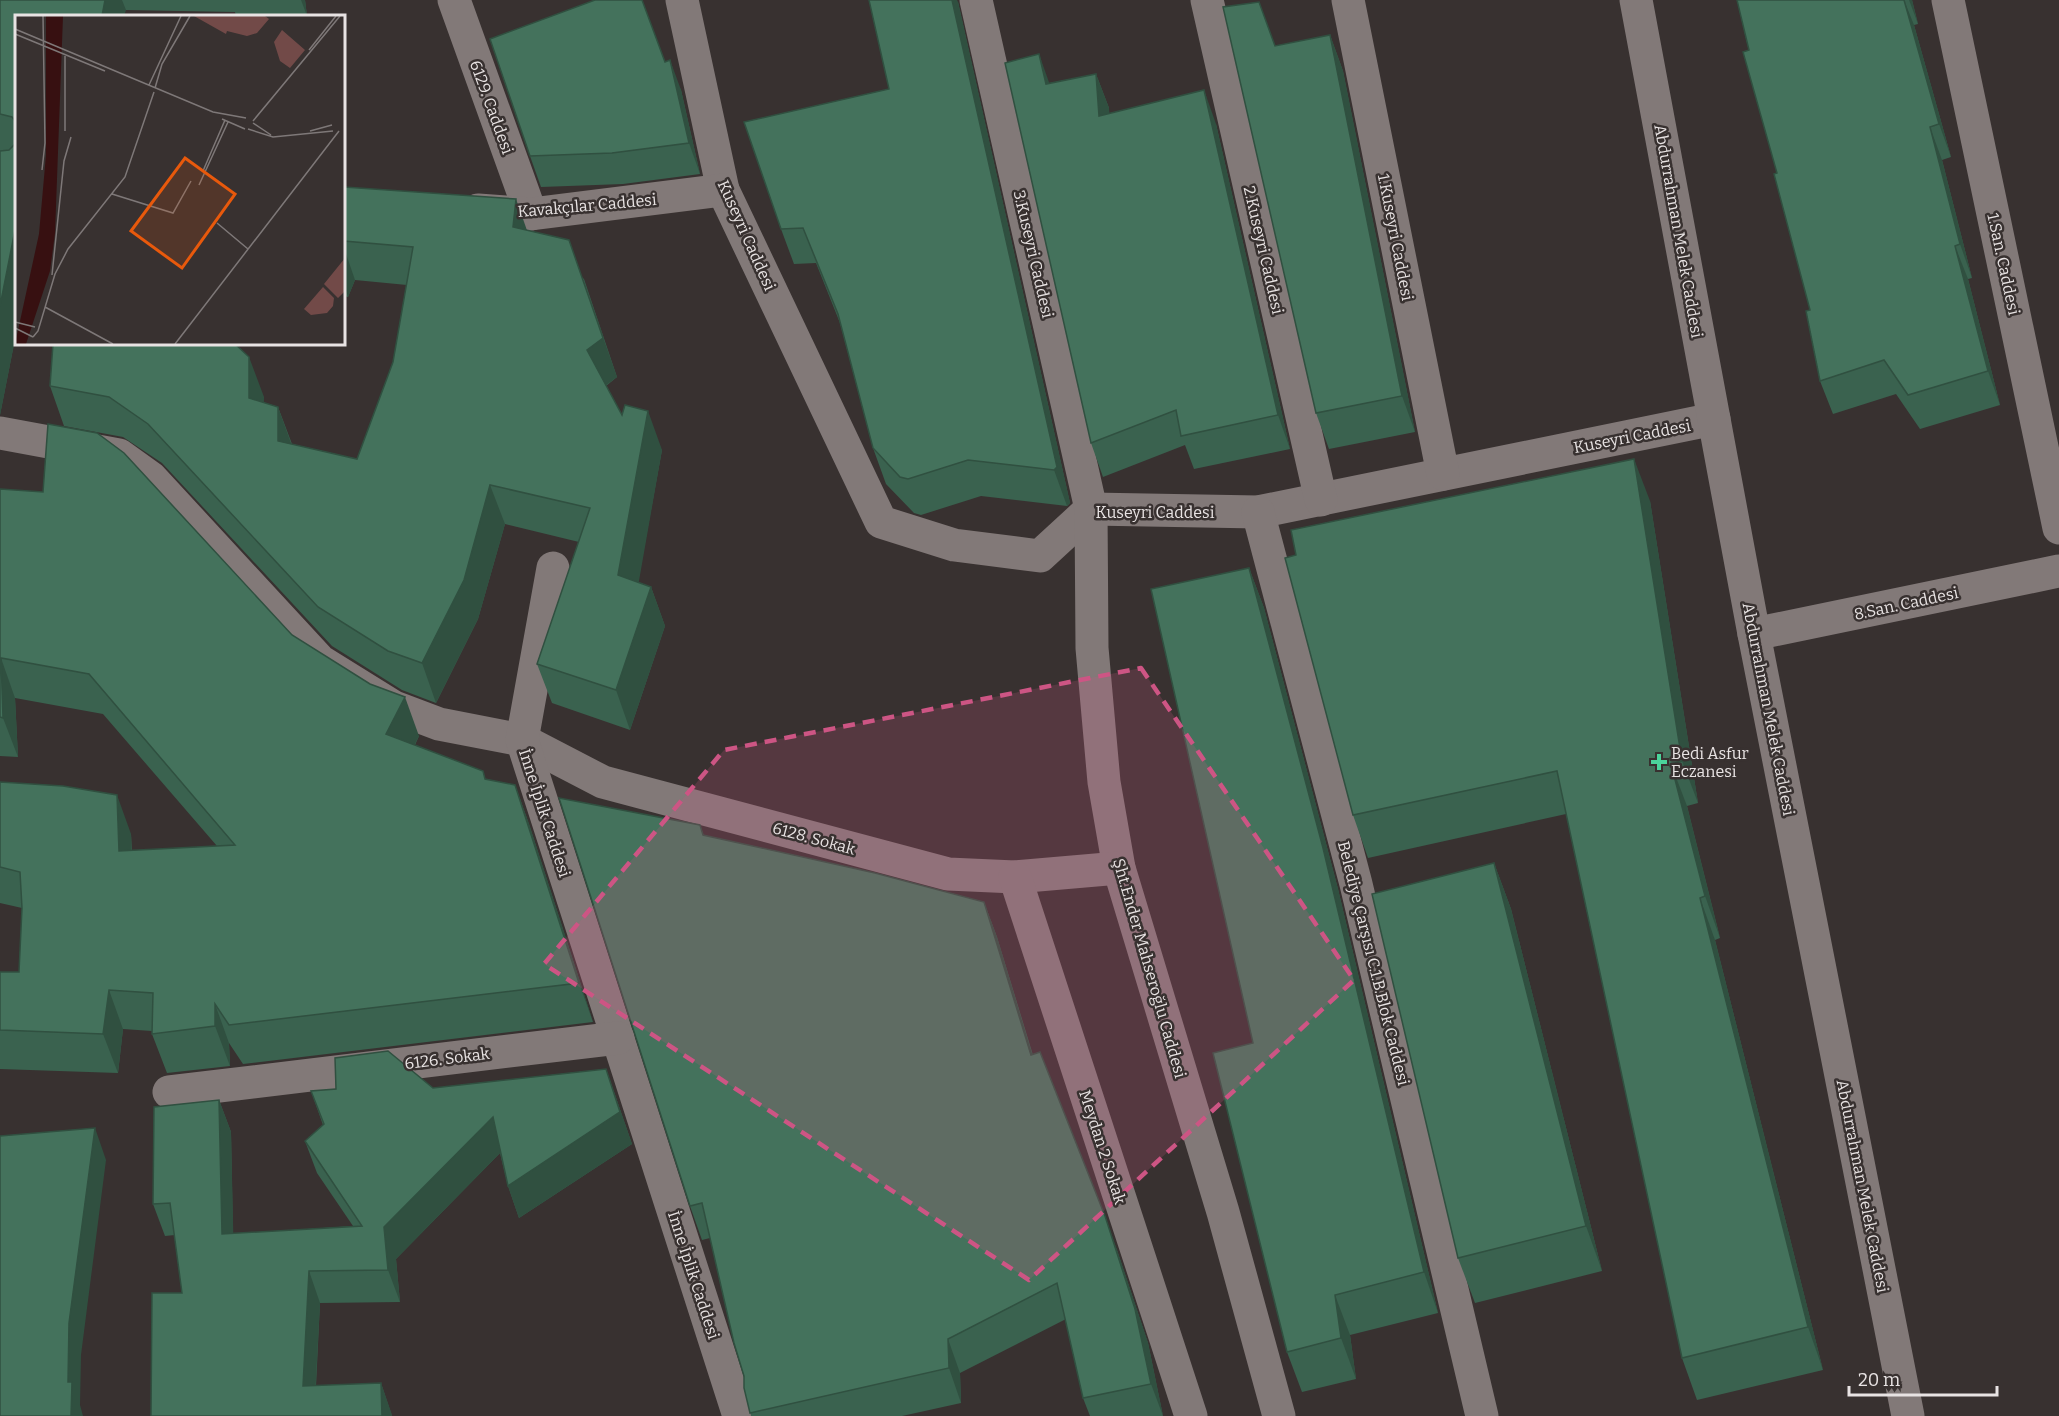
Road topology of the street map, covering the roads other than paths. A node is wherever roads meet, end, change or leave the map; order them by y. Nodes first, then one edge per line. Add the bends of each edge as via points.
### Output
1 (454, 0) edge
2 (682, 0) edge
3 (976, 0) edge
4 (1208, 0) edge
5 (1348, 0) edge
6 (1636, 0) edge
7 (1948, 0) edge
8 (723, 190) junction
9 (449, 208) edge
10 (531, 213) junction
11 (1714, 419) junction
12 (0, 433) edge
13 (1443, 474) junction
14 (1321, 500) junction
15 (1092, 509) junction
16 (1258, 512) junction
17 (2058, 517) edge
18 (553, 568) dead end
19 (2059, 571) edge
20 (1754, 634) junction
21 (522, 740) junction
22 (1119, 868) junction
23 (1015, 877) junction
24 (618, 1038) junction
25 (169, 1092) dead end
26 (739, 1416) edge
27 (1191, 1416) edge
28 (1279, 1416) edge
29 (1482, 1416) edge
30 (1908, 1416) edge

1 - 10 street, 6129. Caddesi
2 - 8 street, Kuseyri Caddesi
3 - 15 street, 3.Kuseyri Caddesi
4 - 14 street, 2.Kuseyri Caddesi
5 - 13 street, 1.Kuseyri Caddesi
6 - 11 street, Abdurrahman Melek Caddesi
7 - 17 street, 1.San. Caddesi
8 - 10 street, Kavakçılar Caddesi
8 - 15 street, Kuseyri Caddesi via 881,522 954,545 1040,556
9 - 10 street, Kavakçılar Caddesi
11 - 13 street, Kuseyri Caddesi
11 - 20 street, Abdurrahman Melek Caddesi
12 - 21 street, İnne İplik Caddesi via 119,455 151,478 320,661 394,708 439,724
13 - 14 street, Kuseyri Caddesi
14 - 16 street, Kuseyri Caddesi
15 - 16 street, Kuseyri Caddesi
15 - 22 street, Şht.Ender Mahseroğlu Caddesi via 1092,648 1104,783
16 - 29 street, Belediye Çarşısı C.1.B.Blok Caddesi via 1356,884
18 - 21 street
19 - 20 street, 8.San. Caddesi
20 - 30 street, Abdurrahman Melek Caddesi
21 - 23 street, 6128. Sokak via 603,782 948,874
21 - 24 street, İnne İplik Caddesi
22 - 23 street, 6128. Sokak
22 - 28 street, Şht.Ender Mahseroğlu Caddesi via 1223,1212
23 - 27 street, Meydan 2 Sokak
24 - 25 street, 6126. Sokak
24 - 26 street, İnne İplik Caddesi

